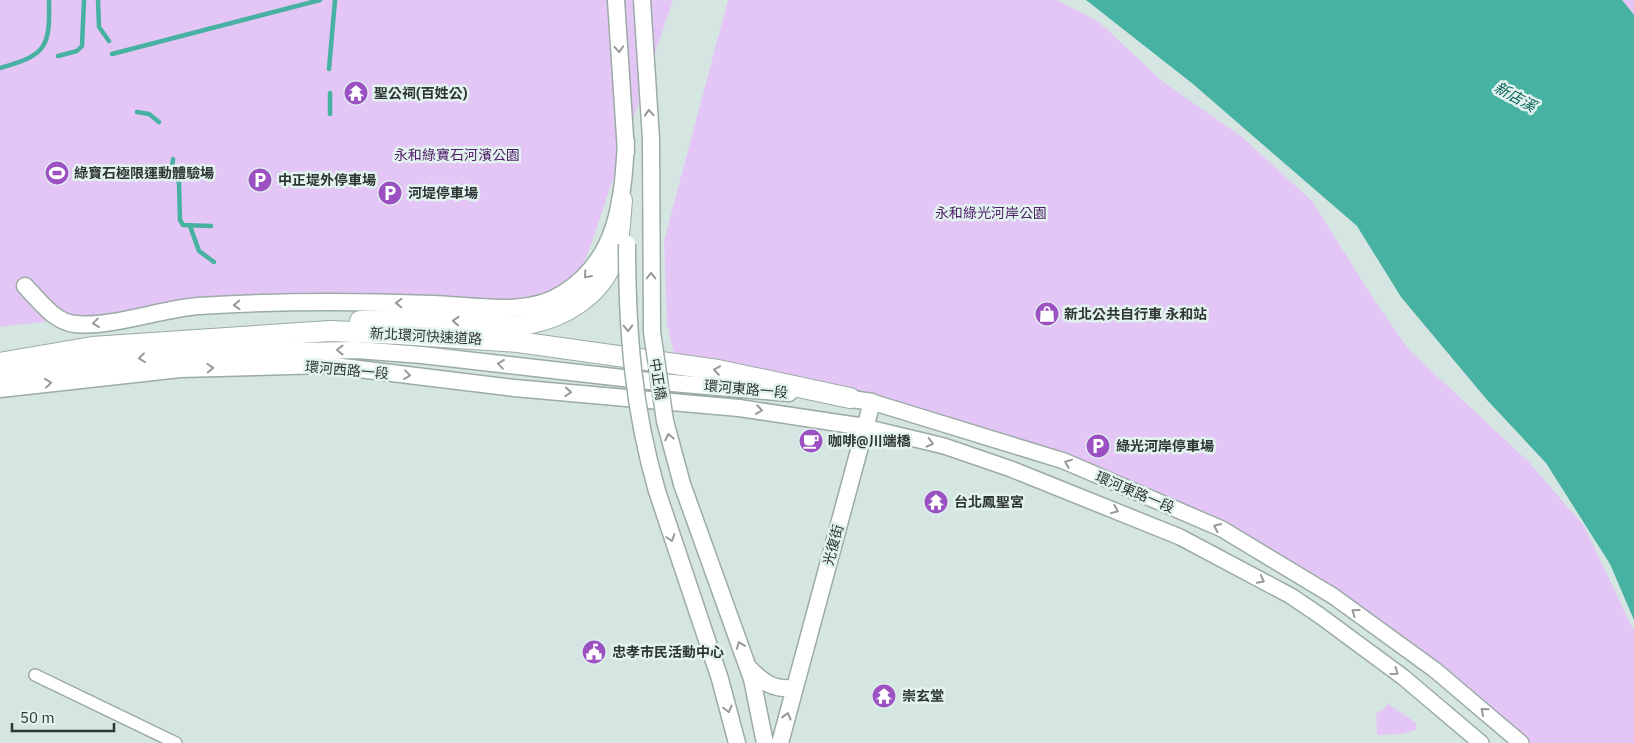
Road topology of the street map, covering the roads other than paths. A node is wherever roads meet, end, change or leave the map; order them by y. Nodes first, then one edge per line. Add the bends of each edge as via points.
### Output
1 (616, 0) edge
2 (642, 0) edge
3 (626, 141) junction
4 (622, 200) junction
5 (25, 286) dead end
6 (92, 347) junction
7 (0, 363) edge
8 (0, 377) edge
9 (689, 383) joint
10 (0, 389) edge
11 (850, 398) junction
12 (872, 402) junction
13 (693, 404) joint
14 (865, 427) junction
15 (747, 666) junction
16 (35, 675) dead end
17 (794, 688) junction
18 (176, 743) edge
19 (737, 743) edge
20 (765, 743) edge
21 (780, 743) edge
22 (1481, 743) edge
23 (1521, 743) edge

1 -> 3 main road, 中正橋
15 -> 2 main road, 中正橋, bridge via 682,484 665,421 652,332 651,139
3 - 4 main road
3 -> 19 main road, 中正橋, bridge via 627,304 639,421 657,491 720,679
4 -> 5 main road via 609,240 597,262 582,280 561,296 541,304 501,307 363,302 196,306 94,324 73,324 53,315
4 -> 6 highway via 618,241 610,266 597,289 576,305 531,324 367,320 162,332
6 - 7 highway, 新北環河快速道路
11 -> 6 highway, 新北環河快速道路 via 718,370 481,339 330,332
9 -> 8 main road, 環河西路一段 via 357,350 191,353
9 - 11 main road, 環河東路一段
10 -> 13 main road, 環河西路一段 via 180,369 326,365 514,388
11 - 12 main road, 環河東路一段
12 - 14 main road, 光復街
23 -> 12 street, 環河東路一段 via 1435,670 1333,596 1222,529 1064,461
13 -> 14 main road, 環河東路一段
14 - 17 main road, 光復街
14 -> 22 street, 環河東路一段 via 944,446 1011,469 1180,536 1312,610 1403,677
15 - 17 main road via 771,686
15 - 20 main road, 中正橋
16 - 18 street
21 -> 17 main road, 光復街

